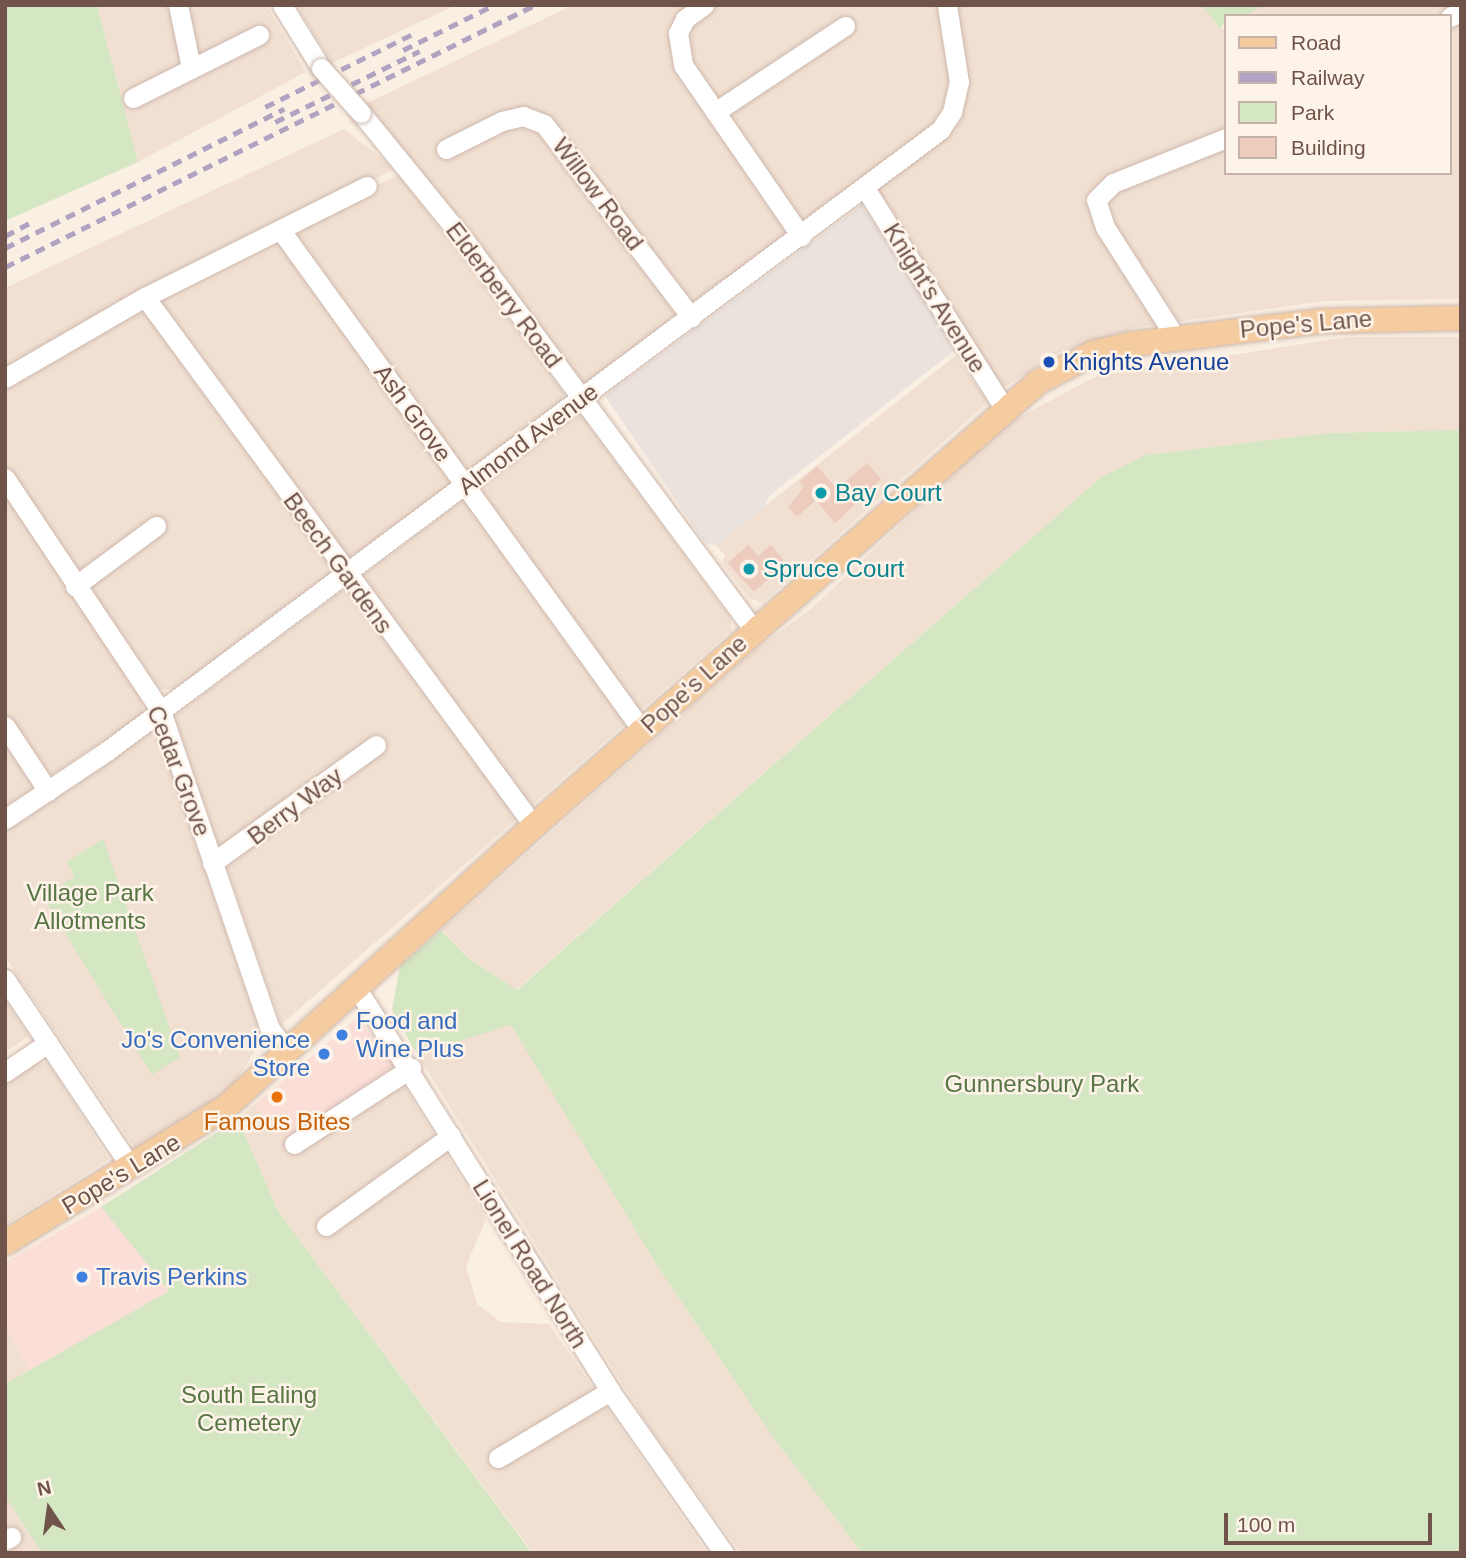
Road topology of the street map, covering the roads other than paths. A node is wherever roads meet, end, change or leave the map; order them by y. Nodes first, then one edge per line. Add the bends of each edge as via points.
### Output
1 (178, 5) edge
2 (282, 5) edge
3 (704, 5) edge
4 (947, 5) edge
5 (845, 26) dead end
6 (259, 35) dead end
7 (191, 67) junction
8 (133, 98) dead end
9 (715, 112) junction
10 (1224, 139) edge
11 (446, 149) dead end
12 (367, 186) dead end
13 (865, 188) junction
14 (282, 232) junction
15 (801, 236) junction
16 (145, 297) junction
17 (691, 317) junction
18 (1461, 318) edge
19 (1175, 338) junction
20 (5, 378) edge
21 (581, 398) junction
22 (1004, 408) junction
23 (5, 478) edge
24 (465, 486) junction
25 (156, 526) dead end
26 (347, 573) junction
27 (75, 586) junction
28 (754, 630) junction
29 (160, 711) junction
30 (5, 726) edge
31 (642, 730) junction
32 (376, 745) dead end
33 (48, 791) junction
34 (5, 819) edge
35 (534, 826) junction
36 (212, 863) junction
37 (5, 979) edge
38 (356, 987) junction
39 (48, 1044) junction
40 (286, 1050) junction
41 (411, 1068) junction
42 (5, 1072) edge
43 (452, 1136) junction
44 (294, 1144) dead end
45 (131, 1167) junction
46 (326, 1226) dead end
47 (5, 1243) edge
48 (610, 1391) junction
49 (498, 1458) dead end
50 (724, 1553) edge

1 - 7 street
2 - 21 street, Elderberry Road, bridge via 321,68 361,113
3 - 9 street via 685,19 676,46
4 - 13 street, Almond Avenue via 959,82 952,112 940,130
5 - 9 street
6 - 7 street
7 - 8 street
9 - 15 street
10 - 19 street via 1113,183 1096,200 1105,227
11 - 17 street, Willow Road via 502,121 523,116 544,124
12 - 14 street
13 - 15 street, Almond Avenue
13 - 22 street, Knight's Avenue
14 - 16 street
14 - 24 street, Ash Grove
15 - 17 street, Almond Avenue
16 - 20 street
16 - 26 street, Beech Gardens
17 - 21 street, Almond Avenue
18 - 19 main road, Pope's Lane via 1321,321
19 - 22 main road, Pope's Lane via 1093,353 1066,365
21 - 24 street, Almond Avenue
21 - 28 street, Elderberry Road
22 - 28 main road, Pope's Lane
23 - 27 street, Cedar Grove
24 - 26 street, Almond Avenue
24 - 31 street, Ash Grove
25 - 27 street
26 - 29 street, Almond Avenue
26 - 35 street, Beech Gardens
27 - 29 street, Cedar Grove
28 - 31 main road, Pope's Lane
29 - 33 street, Almond Avenue
29 - 36 street, Cedar Grove
30 - 33 street
31 - 35 main road, Pope's Lane
32 - 36 street, Berry Way
33 - 34 street, Almond Avenue
35 - 38 main road, Pope's Lane
36 - 40 street, Cedar Grove via 269,1027
37 - 39 street
38 - 40 main road, Pope's Lane
38 - 41 street, Lionel Road North
39 - 42 street
39 - 45 street
40 - 45 main road, Pope's Lane via 226,1107
41 - 43 street, Lionel Road North
41 - 44 street
43 - 46 street
43 - 48 street, Lionel Road North
45 - 47 main road, Pope's Lane
48 - 49 street
48 - 50 street, Lionel Road North

